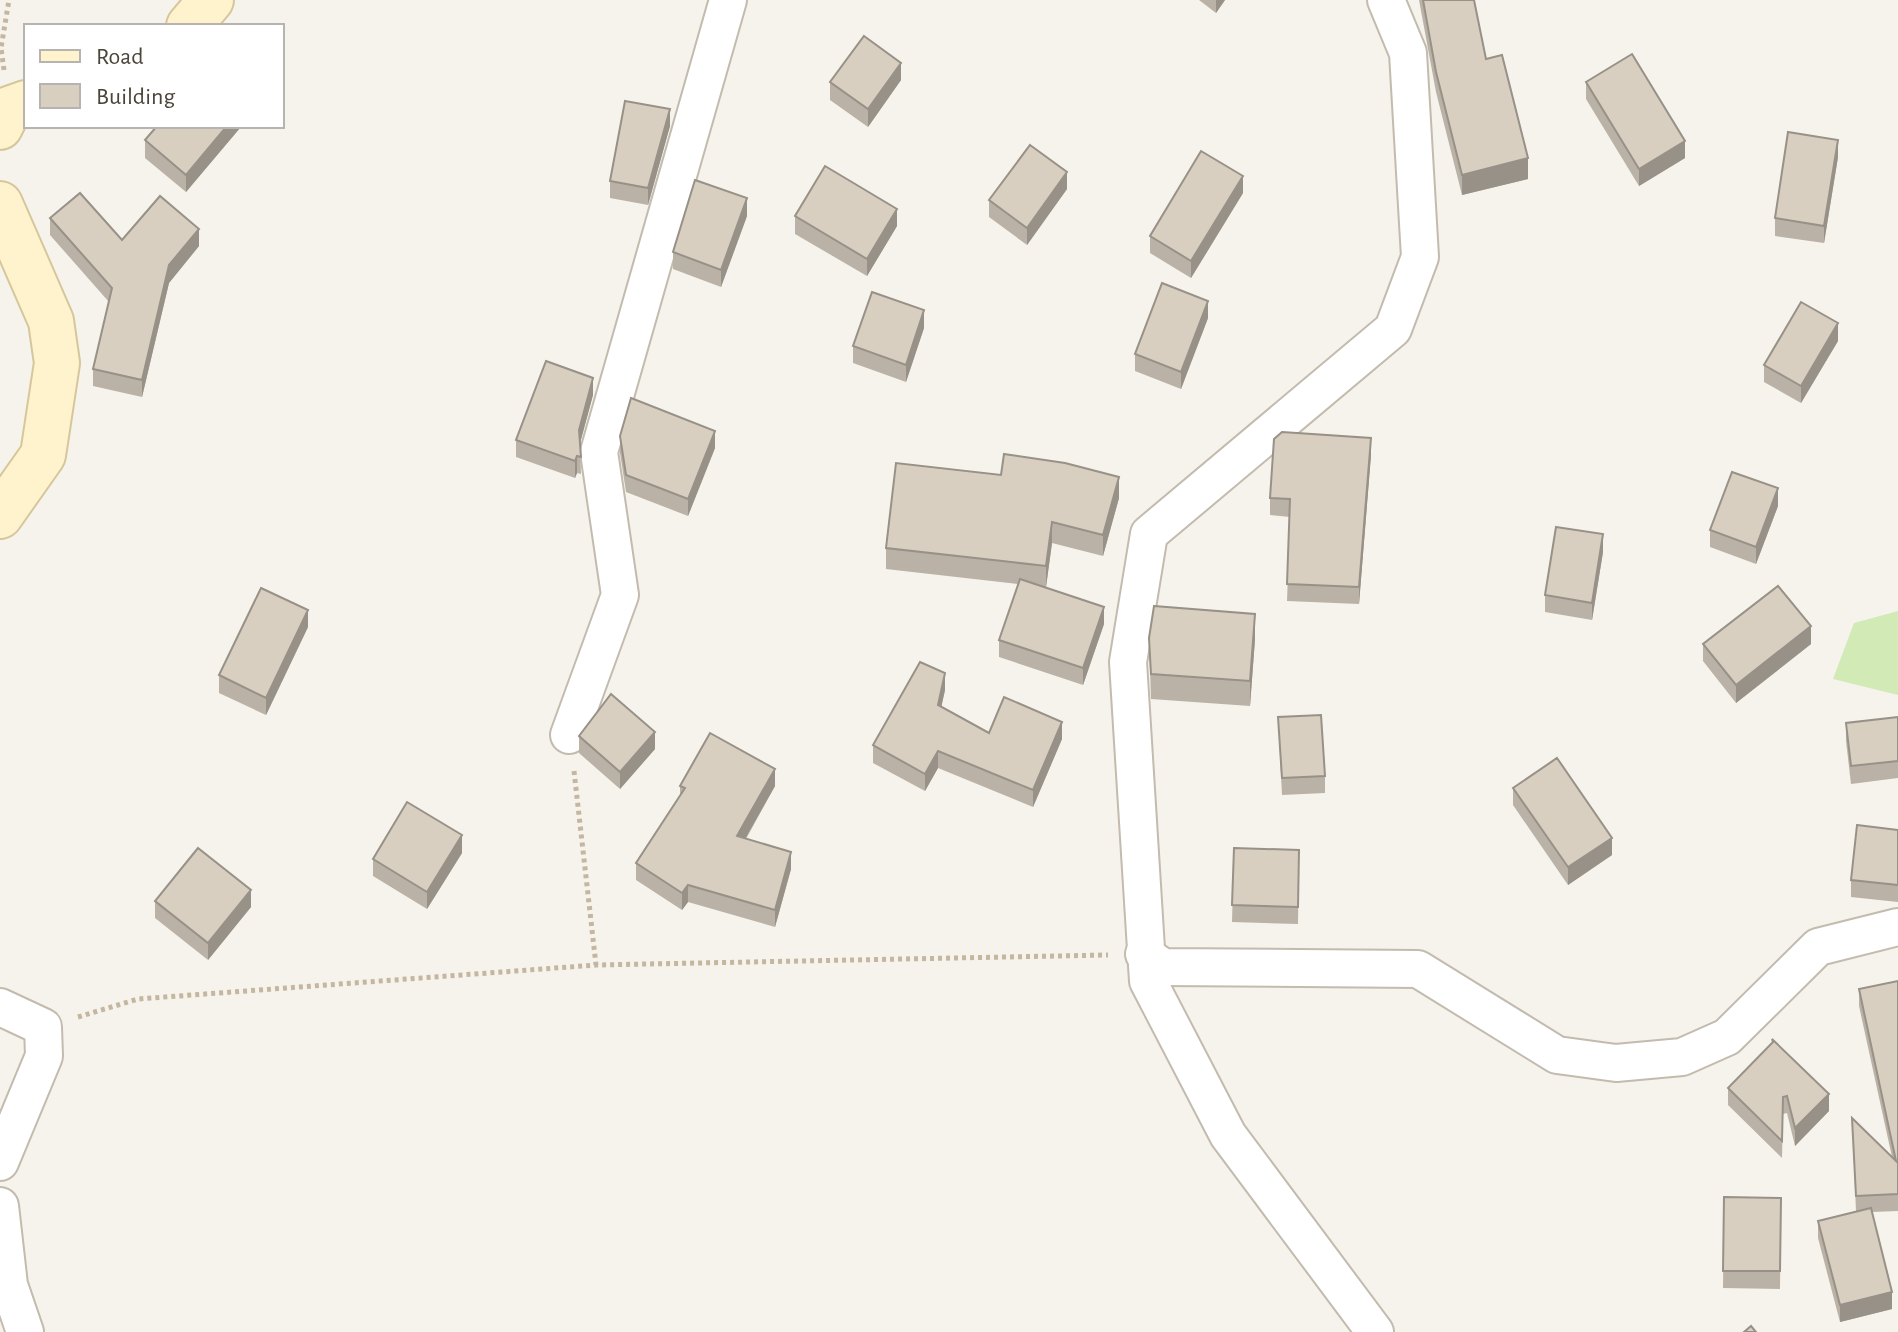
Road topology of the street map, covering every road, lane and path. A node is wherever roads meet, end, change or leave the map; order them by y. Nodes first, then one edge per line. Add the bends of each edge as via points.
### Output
1 (9, 0) edge
2 (211, 0) edge
3 (728, 0) edge
4 (1386, 0) edge
5 (191, 24) edge
6 (12, 113) edge
7 (0, 204) edge
8 (0, 516) edge
9 (569, 735) joint
10 (1898, 927) edge
11 (1144, 954) junction
12 (596, 965) junction
13 (0, 1007) edge
14 (43, 1027) junction
15 (0, 1162) edge
16 (0, 1206) edge
17 (25, 1332) edge
18 (1375, 1332) edge

1 - 6 path via 1,48
2 - 5 street
3 - 9 street via 599,452 620,595
4 - 11 street via 1408,53 1420,257 1393,329 1149,534 1128,662
7 - 8 street via 51,321 57,363 43,455
9 - 12 path
10 - 11 street via 1818,947 1727,1037 1682,1057 1616,1063 1557,1055 1418,969 1163,967
11 - 12 path
11 - 18 street via 1148,981 1228,1135
12 - 14 path via 138,999
13 - 14 street
14 - 15 street via 44,1056
16 - 17 street via 9,1285

